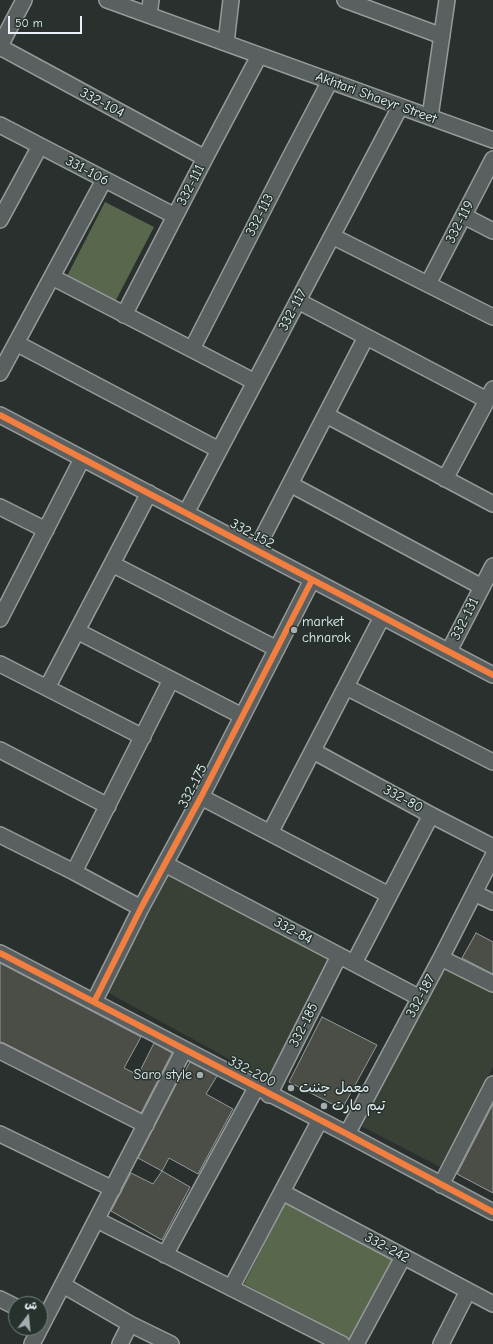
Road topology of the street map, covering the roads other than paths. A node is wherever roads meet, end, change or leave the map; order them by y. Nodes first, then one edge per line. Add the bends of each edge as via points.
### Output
1 (24, 0) edge
2 (107, 0) edge
3 (151, 0) edge
4 (232, 0) edge
5 (344, 0) edge
6 (447, 0) edge
7 (149, 15) junction
8 (442, 36) junction
9 (226, 43) junction
10 (0, 47) edge
11 (260, 56) junction
12 (330, 81) junction
13 (400, 107) junction
14 (430, 118) junction
15 (0, 125) edge
16 (493, 140) edge
17 (40, 146) junction
18 (205, 158) junction
19 (493, 159) edge
20 (104, 180) junction
21 (175, 216) junction
22 (464, 216) junction
23 (0, 220) edge
24 (493, 231) edge
25 (332, 236) junction
26 (52, 277) junction
27 (428, 284) junction
28 (298, 301) junction
29 (124, 315) junction
30 (493, 317) edge
31 (366, 337) junction
32 (16, 343) junction
33 (192, 349) junction
34 (0, 373) edge
35 (255, 382) junction
36 (490, 394) edge
37 (0, 415) edge
38 (326, 415) junction
39 (219, 450) junction
40 (82, 459) junction
41 (445, 479) junction
42 (290, 484) junction
43 (149, 493) junction
44 (493, 504) edge
45 (0, 507) edge
46 (186, 513) junction
47 (46, 530) junction
48 (256, 550) junction
49 (112, 564) junction
50 (493, 566) edge
51 (312, 580) junction
52 (482, 587) junction
53 (6, 594) edge
54 (382, 617) junction
55 (0, 619) edge
56 (77, 631) junction
57 (276, 649) junction
58 (449, 651) junction
59 (0, 664) edge
60 (493, 675) edge
61 (171, 680) junction
62 (346, 687) junction
63 (47, 688) junction
64 (242, 716) junction
65 (142, 737) junction
66 (0, 750) edge
67 (313, 751) junction
68 (493, 762) edge
69 (201, 797) junction
70 (108, 806) junction
71 (431, 815) junction
72 (270, 833) junction
73 (2, 839) edge
74 (493, 847) edge
75 (493, 856) edge
76 (165, 864) junction
77 (74, 872) junction
78 (474, 893) junction
79 (389, 895) junction
80 (493, 902) edge
81 (141, 908) junction
82 (0, 953) edge
83 (339, 956) junction
84 (441, 958) junction
85 (354, 963) junction
86 (493, 984) edge
87 (420, 998) junction
88 (94, 1002) junction
89 (184, 1050) junction
90 (0, 1051) edge
91 (493, 1084) edge
92 (256, 1088) junction
93 (269, 1095) junction
94 (320, 1120) junction
95 (146, 1125) junction
96 (0, 1134) edge
97 (347, 1134) junction
98 (441, 1185) junction
99 (113, 1189) junction
100 (282, 1192) junction
101 (493, 1212) edge
102 (97, 1220) junction
103 (165, 1255) junction
104 (403, 1256) junction
105 (63, 1285) junction
106 (231, 1288) junction
107 (468, 1291) junction
108 (493, 1304) edge
109 (48, 1311) edge
110 (130, 1324) junction
111 (120, 1344) edge
112 (171, 1344) edge
113 (342, 1344) edge
114 (356, 1344) edge
115 (441, 1344) edge

1 - 10 street
2 - 7 street, Akhtari Shaeyr Street
3 - 7 street
4 - 9 street
5 - 8 street
6 - 8 street
7 - 9 street, Akhtari Shaeyr Street
8 - 14 street
9 - 11 street, Akhtari Shaeyr Street
10 - 18 street, 332-104
11 - 12 street, Akhtari Shaeyr Street
11 - 18 street, 332-111
12 - 13 street, Akhtari Shaeyr Street
12 - 33 street, 332-113
13 - 14 street, Akhtari Shaeyr Street
13 - 25 street, 332-117
14 - 16 street, Akhtari Shaeyr Street
15 - 17 street, 331-106
17 - 20 street, 331-106
17 - 23 street
18 - 21 street, 332-111
19 - 22 street, 332-119
20 - 21 street, 331-106
20 - 26 street
21 - 29 street, 332-111
22 - 24 street
22 - 27 street, 332-119
25 - 27 street
25 - 28 street, 332-117
26 - 29 street
26 - 32 street
27 - 30 street
28 - 31 street
28 - 35 street, 332-117
29 - 33 street
31 - 36 street
31 - 38 street
32 - 34 street
32 - 39 street
33 - 35 street
35 - 39 street, 332-117
36 - 41 street
37 - 40 street, 332-152
38 - 41 street
38 - 42 street
39 - 46 street, 332-117
40 - 43 street, 332-152
40 - 47 street
41 - 44 street
42 - 48 street
42 - 52 street
43 - 46 street, 332-152
43 - 49 street
45 - 47 street
46 - 48 street, 332-152
47 - 53 street
48 - 51 street, 332-152
49 - 56 street
49 - 57 street
50 - 52 street, 332-131
51 - 54 street, 332-152
51 - 57 street, 332-175
52 - 58 street, 332-131
53 - 55 street
54 - 58 street, 332-152
54 - 62 street
56 - 61 street
56 - 63 street
57 - 64 street, 332-175
58 - 60 street, 332-152
59 - 63 street
61 - 64 street
61 - 65 street
62 - 67 street
62 - 68 street
63 - 65 street
64 - 69 street, 332-175
65 - 70 street
66 - 70 street
67 - 71 street, 332-80
67 - 72 street
69 - 72 street
69 - 76 street, 332-175
70 - 77 street
71 - 74 street, 332-80
71 - 79 street
72 - 79 street
73 - 77 street
75 - 78 street, 332-187
76 - 81 street, 332-175
76 - 83 street, 332-84
77 - 81 street
78 - 80 street
78 - 84 street, 332-187
79 - 85 street
81 - 88 street, 332-175
82 - 88 street, 332-200
83 - 85 street, 332-84
83 - 93 street, 332-185
84 - 86 street
84 - 87 street, 332-187
85 - 87 street, 332-84
87 - 97 street, 332-187
88 - 89 street, 332-200
89 - 92 street, 332-200
89 - 95 street
90 - 95 street
91 - 98 street
92 - 93 street, 332-200
92 - 103 street
93 - 94 street, 332-200
94 - 97 street, 332-200
94 - 100 street
95 - 99 street
96 - 99 street
97 - 98 street, 332-200
98 - 101 street, 332-200
99 - 102 street
100 - 104 street, 332-242
100 - 106 street
102 - 103 street
102 - 105 street
103 - 106 street
104 - 107 street, 332-242
104 - 114 street
105 - 109 street
105 - 110 street
106 - 113 street
107 - 108 street, 332-242
107 - 115 street
110 - 111 street
110 - 112 street

